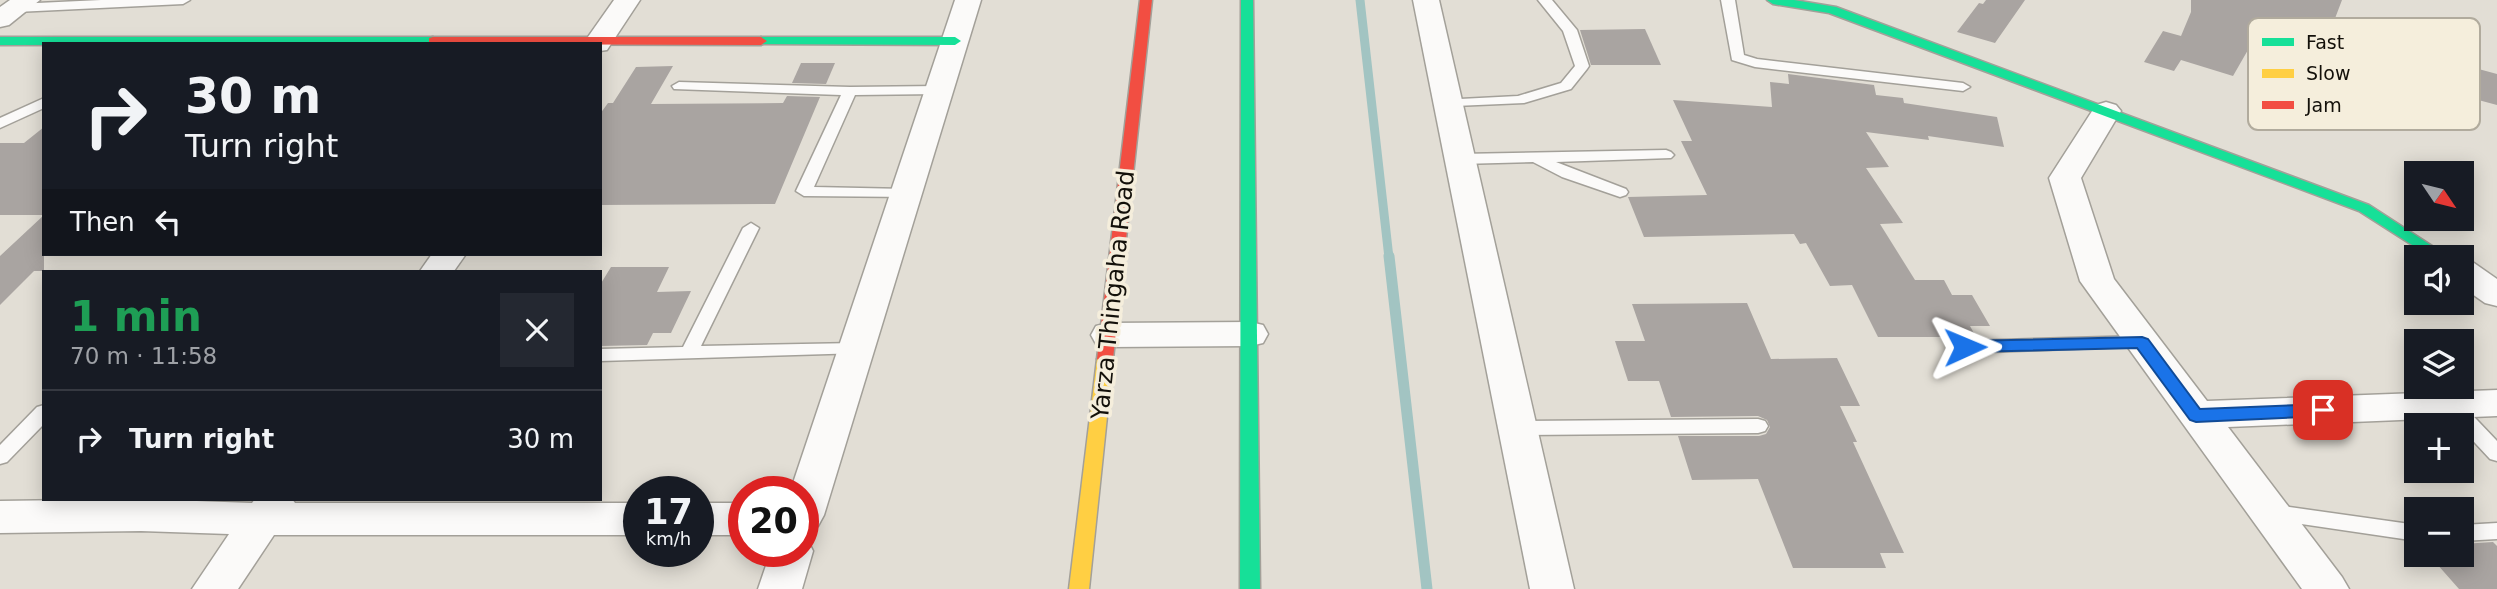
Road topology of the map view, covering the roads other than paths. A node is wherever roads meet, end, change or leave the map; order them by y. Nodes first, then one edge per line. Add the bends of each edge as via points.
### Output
1 (183, 0) edge
2 (627, 0) edge
3 (968, 0) edge
4 (1146, 0) edge
5 (1247, 0) edge
6 (1545, 0) edge
7 (1728, 0) edge
8 (1773, 0) edge
9 (1436, 1) edge
10 (14, 9) edge
11 (0, 41) edge
12 (954, 41) junction
13 (131, 42) edge
14 (598, 42) edge
15 (679, 86) dead end
16 (1963, 87) dead end
17 (939, 90) junction
18 (850, 91) junction
19 (42, 103) edge
20 (1460, 103) dead end
21 (2106, 111) junction
22 (0, 124) edge
23 (1666, 155) dead end
24 (1536, 158) junction
25 (1460, 159) junction
26 (1620, 192) dead end
27 (906, 194) junction
28 (751, 228) dead end
29 (2422, 245) edge
30 (2474, 279) edge
31 (2497, 295) edge
32 (1250, 334) junction
33 (1109, 335) junction
34 (2142, 342) junction
35 (1965, 347) dead end
36 (856, 349) junction
37 (689, 353) junction
38 (602, 355) edge
39 (2497, 403) edge
40 (2451, 405) junction
41 (42, 414) edge
42 (2196, 415) junction
43 (1758, 426) dead end
44 (1517, 428) junction
45 (2497, 454) edge
46 (0, 457) edge
47 (815, 476) edge
48 (147, 507) edge
49 (270, 509) edge
50 (2269, 512) junction
51 (0, 517) edge
52 (623, 519) edge
53 (2404, 531) edge
54 (2497, 531) edge
55 (2474, 532) edge
56 (787, 567) edge
57 (214, 589) edge
58 (780, 589) edge
59 (1079, 589) edge
60 (1250, 589) edge
61 (1552, 589) edge
62 (2327, 589) edge

1 - 10 lane
2 - 14 street
3 - 12 street
4 - 33 street, Yarza Thingaha Road
5 - 32 street
6 - 20 lane via 1570,30 1582,66 1566,86 1519,100
7 - 16 lane via 1737,57 1755,63
8 - 21 street via 1832,10
9 - 25 street
11 - 13 street
12 - 14 street
12 - 17 street
13 - 14 street
15 - 18 lane
17 - 18 lane
17 - 27 street
18 - 27 lane via 804,191
19 - 22 lane
21 - 29 street via 2364,208
21 - 34 street via 2065,178 2097,281
23 - 24 lane
24 - 25 lane
24 - 26 lane
25 - 44 street
27 - 36 street
28 - 37 lane
30 - 31 street
32 - 33 street
32 - 60 street
33 - 59 street, Yarza Thingaha Road
34 - 35 lane
34 - 42 street
36 - 37 lane
36 - 47 street
37 - 38 lane
39 - 40 street
40 - 42 street
40 - 45 lane
41 - 46 lane
42 - 50 street
43 - 44 lane
44 - 61 street
48 - 49 street
48 - 51 street
49 - 52 street
49 - 57 street
50 - 53 lane
50 - 62 street
54 - 55 lane
56 - 58 street

